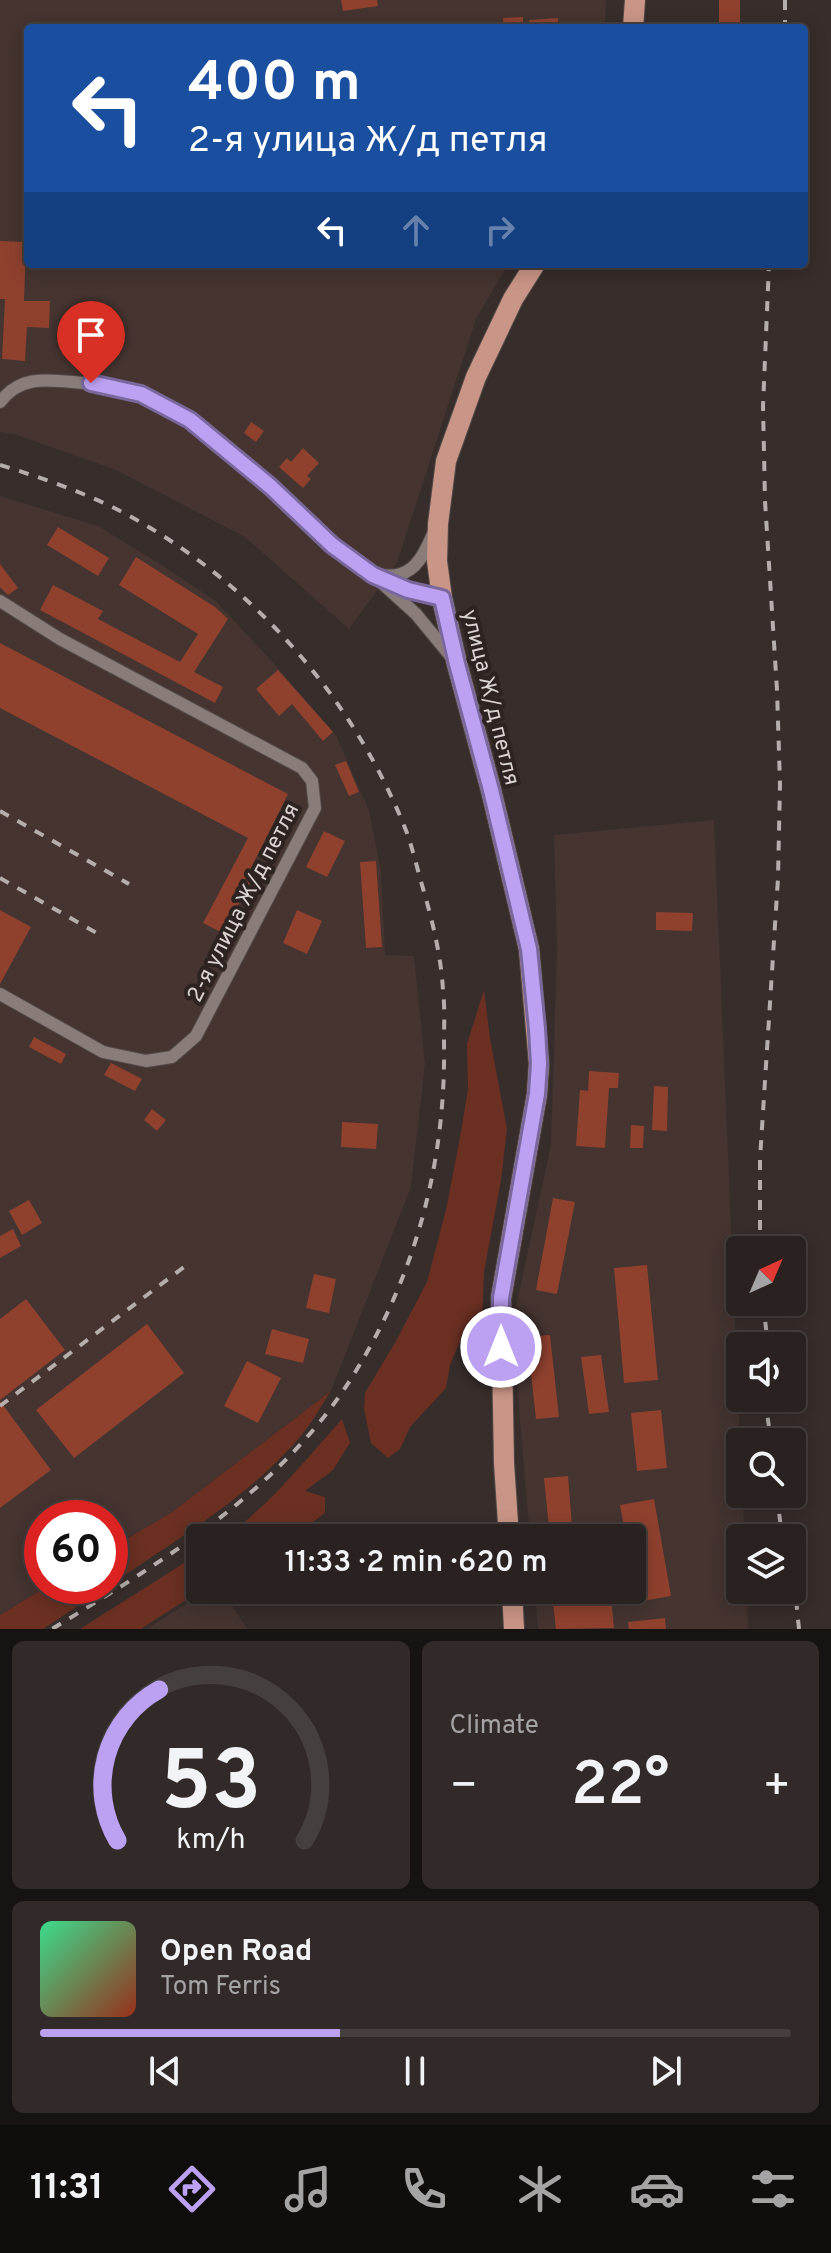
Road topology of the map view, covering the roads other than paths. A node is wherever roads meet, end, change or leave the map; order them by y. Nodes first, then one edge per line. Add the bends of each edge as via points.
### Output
1 (635, 0) edge
2 (633, 24) edge
3 (532, 268) edge
4 (0, 402) edge
5 (438, 524) junction
6 (373, 575) junction
7 (442, 598) junction
8 (0, 601) edge
9 (457, 664) junction
10 (0, 994) edge
11 (508, 1524) edge
12 (513, 1604) edge
13 (514, 1629) edge

1 - 2 main road
3 - 5 main road, улица Ж/д петля via 476,377 446,461
4 - 6 street via 22,383 43,380 141,394 190,420
5 - 6 street via 414,566 400,574
5 - 7 main road, улица Ж/д петля
6 - 7 street
6 - 9 street via 416,614
7 - 9 main road, улица Ж/д петля
8 - 10 street, 2-я улица Ж/д петля via 60,639 302,768 312,781 315,808 196,1036 172,1057 146,1061 103,1052
9 - 11 main road, улица Ж/д петля via 529,949 537,1029 537,1094 501,1298
12 - 13 main road

